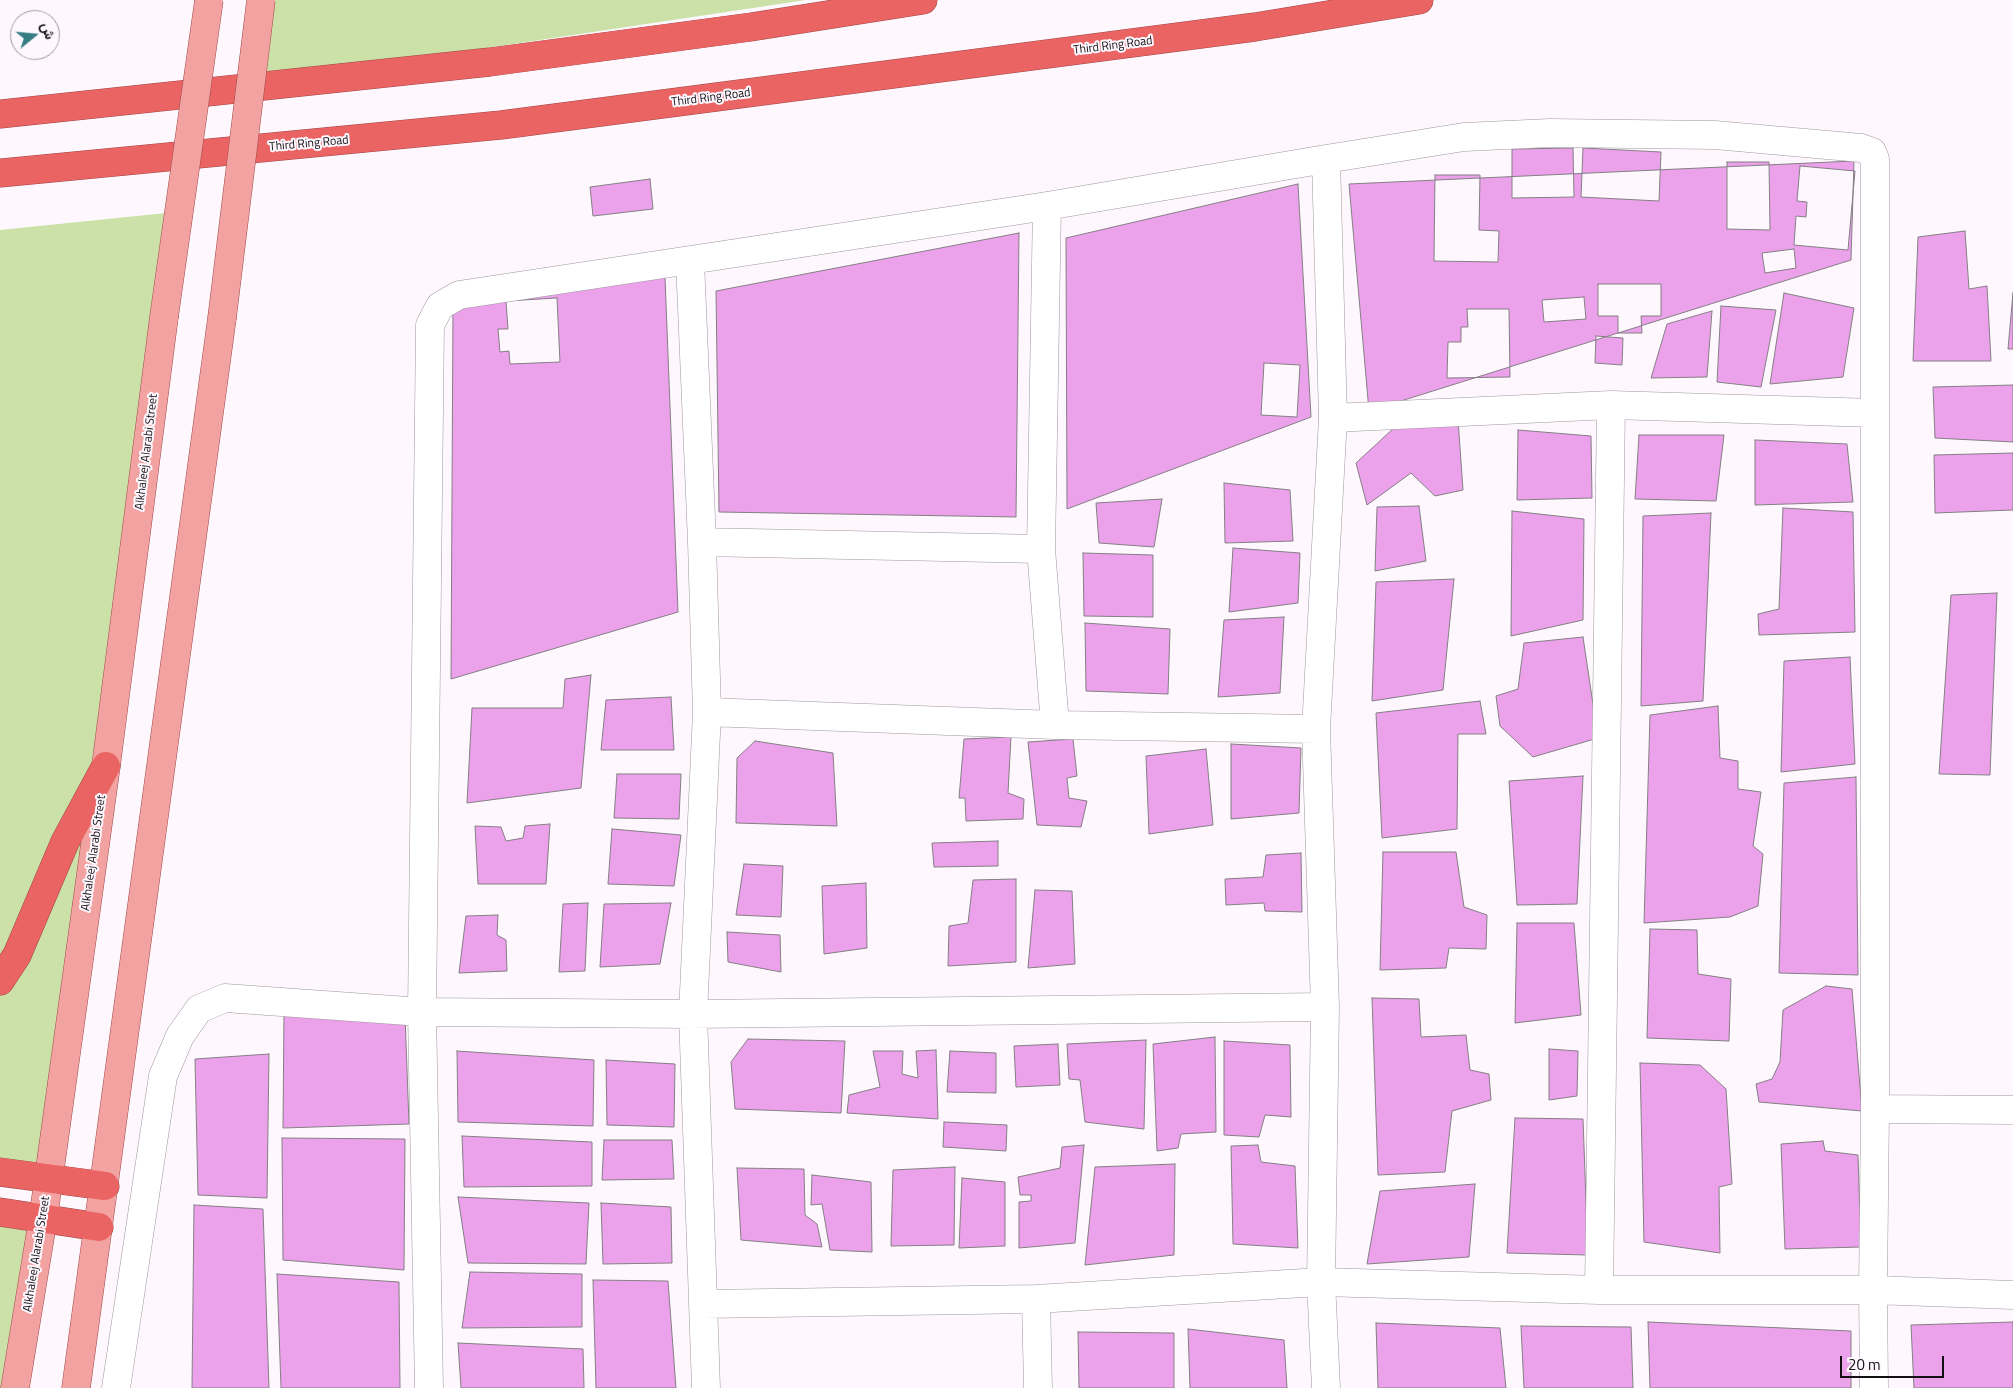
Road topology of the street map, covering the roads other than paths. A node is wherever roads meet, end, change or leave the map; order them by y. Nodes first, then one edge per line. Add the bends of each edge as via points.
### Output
1 (209, 0) edge
2 (261, 0) edge
3 (923, 0) edge
4 (1419, 0) edge
5 (0, 114) edge
6 (1326, 159) junction
7 (0, 173) edge
8 (1047, 206) junction
9 (690, 261) junction
10 (1611, 405) junction
11 (1875, 413) junction
12 (1333, 418) junction
13 (702, 542) junction
14 (1041, 549) junction
15 (707, 712) junction
16 (1055, 725) junction
17 (1316, 729) junction
18 (106, 766) junction
19 (0, 981) edge
20 (1325, 1007) junction
21 (422, 1012) junction
22 (693, 1014) junction
23 (1875, 1108) junction
24 (2013, 1110) edge
25 (0, 1172) edge
26 (48, 1178) junction
27 (105, 1186) junction
28 (0, 1212) edge
29 (43, 1219) junction
30 (99, 1227) junction
31 (1321, 1282) junction
32 (1599, 1290) junction
33 (1873, 1290) junction
34 (2013, 1295) edge
35 (1036, 1299) junction
36 (704, 1304) junction
37 (15, 1388) edge
38 (76, 1388) edge
39 (116, 1388) edge
40 (429, 1388) edge
41 (706, 1388) edge
42 (1038, 1388) edge
43 (1326, 1388) edge
44 (1874, 1388) edge

1 - 18 main road, Alkhaleej Alarabi Street, bridge
2 - 27 main road, bridge via 222,318
3 - 5 highway via 490,62
4 - 7 highway, Third Ring Road via 1255,28 501,125
6 - 8 street
6 - 11 street via 1464,137 1550,133 1716,135 1867,149 1876,158
6 - 12 street
8 - 9 street
8 - 14 street
9 - 13 street
9 - 21 street via 459,295 440,306 430,326
10 - 11 street
10 - 12 street
10 - 32 street
11 - 23 street
12 - 17 street
13 - 14 street
13 - 15 street
14 - 16 street
15 - 16 street
15 - 22 street
16 - 17 street
17 - 20 street
18 - 19 highway via 65,842 17,955
18 - 26 main road, Alkhaleej Alarabi Street
20 - 22 street
20 - 31 street
21 - 22 street
21 - 39 street via 225,998 199,1009 180,1036 163,1076
21 - 40 street
22 - 36 street
23 - 24 street
23 - 33 street
25 - 26 highway
26 - 27 highway
26 - 29 main road, Alkhaleej Alarabi Street
27 - 30 main road
28 - 29 highway
29 - 30 highway
29 - 37 main road, Alkhaleej Alarabi Street
30 - 38 main road
31 - 32 street
31 - 35 street
31 - 43 street
32 - 33 street
33 - 34 street
33 - 44 street
35 - 36 street
35 - 42 street
36 - 41 street

